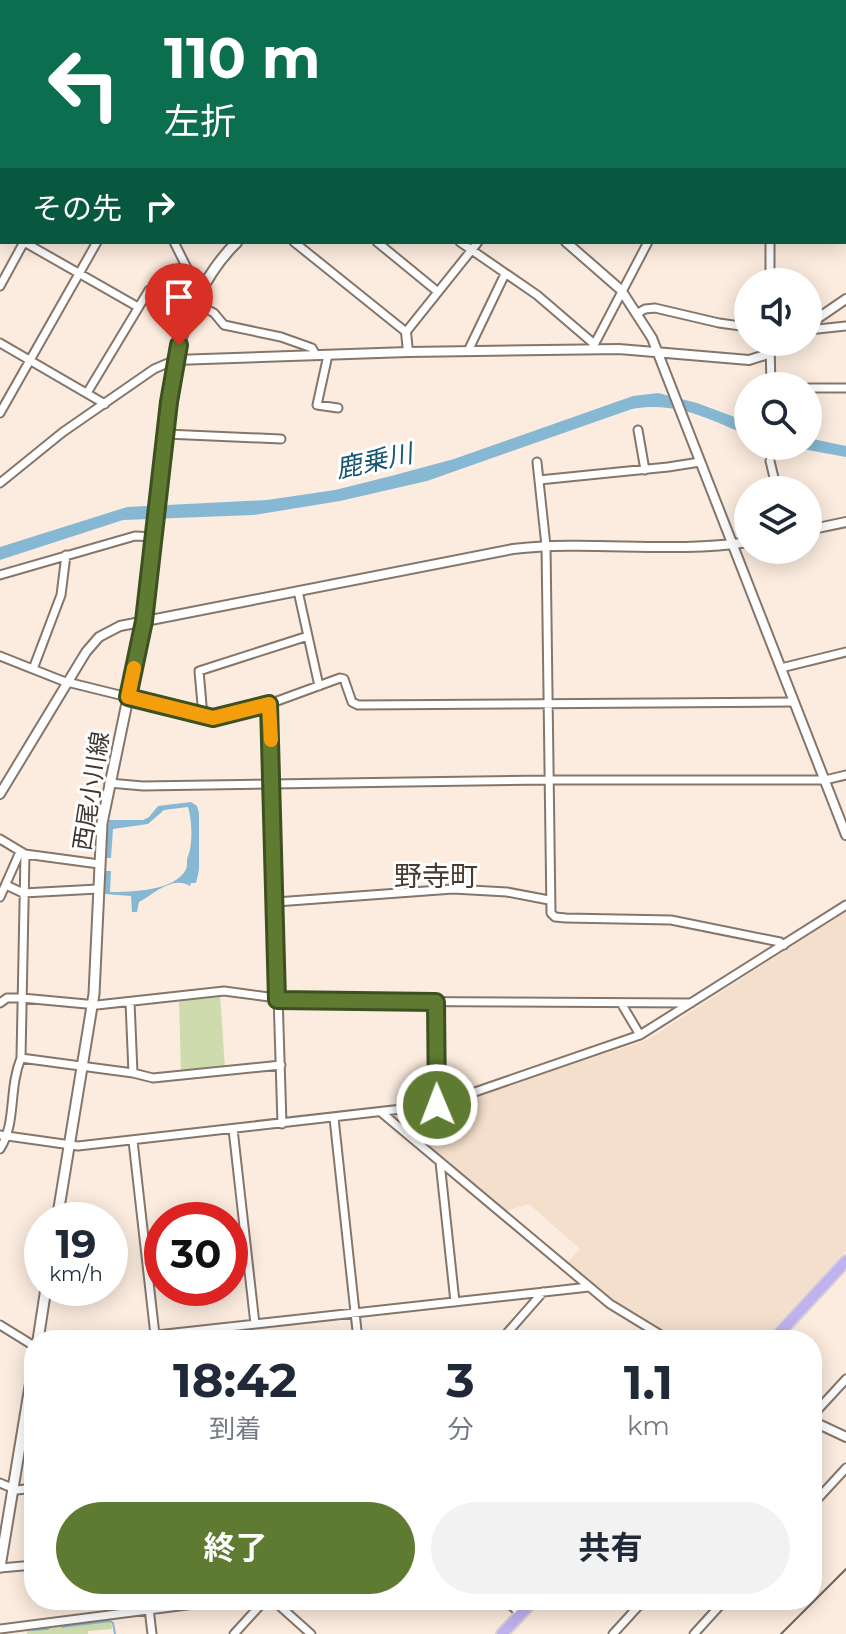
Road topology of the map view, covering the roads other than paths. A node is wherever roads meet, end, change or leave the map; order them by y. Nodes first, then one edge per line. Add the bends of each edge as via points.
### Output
1 (23, 244) edge
2 (28, 244) edge
3 (96, 244) edge
4 (175, 244) edge
5 (235, 244) edge
6 (296, 244) edge
7 (379, 244) edge
8 (462, 244) edge
9 (476, 244) edge
10 (568, 244) edge
11 (647, 244) edge
12 (770, 244) edge
13 (471, 251) junction
14 (770, 268) edge
15 (79, 273) junction
16 (505, 274) junction
17 (0, 286) edge
18 (621, 290) junction
19 (438, 292) junction
20 (198, 298) junction
21 (846, 299) edge
22 (138, 307) junction
23 (638, 313) junction
24 (822, 317) edge
25 (734, 325) edge
26 (846, 326) edge
27 (822, 327) edge
28 (406, 332) junction
29 (0, 343) edge
30 (593, 346) junction
31 (468, 351) junction
32 (657, 351) junction
33 (408, 352) junction
34 (316, 355) junction
35 (328, 355) junction
36 (755, 356) edge
37 (29, 360) junction
38 (175, 360) junction
39 (822, 388) edge
40 (846, 388) edge
41 (87, 393) junction
42 (105, 404) junction
43 (338, 408) dead end
44 (0, 413) edge
45 (638, 430) dead end
46 (166, 434) junction
47 (281, 439) dead end
48 (770, 461) dead end
49 (537, 462) dead end
50 (700, 462) junction
51 (645, 470) junction
52 (774, 476) edge
53 (539, 480) junction
54 (0, 483) edge
55 (846, 522) edge
56 (822, 527) edge
57 (155, 535) junction
58 (732, 544) junction
59 (546, 546) junction
60 (66, 555) junction
61 (0, 575) edge
62 (298, 591) junction
63 (144, 621) junction
64 (308, 636) junction
65 (846, 652) edge
66 (0, 656) edge
67 (781, 668) junction
68 (33, 669) junction
69 (69, 682) junction
70 (319, 686) junction
71 (128, 697) junction
72 (794, 702) junction
73 (548, 703) junction
74 (269, 704) junction
75 (203, 716) junction
76 (846, 775) edge
77 (549, 780) junction
78 (825, 780) junction
79 (109, 783) junction
80 (272, 783) junction
81 (0, 794) edge
82 (846, 835) edge
83 (0, 839) edge
84 (22, 853) junction
85 (99, 864) junction
86 (6, 885) junction
87 (98, 889) junction
88 (23, 893) junction
89 (0, 897) edge
90 (549, 900) junction
91 (276, 902) junction
92 (846, 905) edge
93 (784, 945) junction
94 (22, 998) junction
95 (277, 1000) junction
96 (130, 1002) junction
97 (436, 1002) junction
98 (0, 1003) edge
99 (621, 1003) junction
100 (693, 1003) junction
101 (93, 1005) junction
102 (640, 1035) junction
103 (21, 1058) junction
104 (281, 1065) junction
105 (83, 1067) junction
106 (133, 1073) junction
107 (437, 1105) junction
108 (382, 1113) junction
109 (334, 1118) junction
110 (282, 1124) junction
111 (233, 1129) junction
112 (4, 1136) edge
113 (133, 1141) junction
114 (69, 1146) junction
115 (0, 1149) edge
116 (440, 1162) junction
117 (60, 1202) edge
118 (846, 1261) edge
119 (589, 1287) junction
120 (543, 1292) junction
121 (455, 1302) junction
122 (43, 1306) edge
123 (355, 1313) junction
124 (255, 1324) junction
125 (0, 1325) edge
126 (40, 1330) edge
127 (154, 1330) edge
128 (200, 1330) edge
129 (357, 1330) edge
130 (510, 1330) edge
131 (652, 1330) edge
132 (782, 1330) edge
133 (24, 1340) edge
134 (846, 1379) edge
135 (822, 1407) edge
136 (24, 1422) edge
137 (822, 1424) edge
138 (846, 1437) edge
139 (846, 1468) edge
140 (0, 1483) edge
141 (24, 1488) edge
142 (13, 1489) junction
143 (822, 1494) edge
144 (24, 1566) edge
145 (0, 1568) edge
146 (142, 1610) edge
147 (149, 1610) edge
148 (256, 1610) edge
149 (284, 1610) edge
150 (516, 1610) edge
151 (525, 1610) edge
152 (635, 1610) edge
153 (716, 1610) edge
154 (521, 1614) junction
155 (0, 1629) edge
156 (152, 1634) edge
157 (234, 1634) edge
158 (311, 1634) edge
159 (502, 1634) edge
160 (613, 1634) edge
161 (694, 1634) edge

1 - 17 street
2 - 15 street
3 - 15 street
4 - 20 street
5 - 20 main road, 西尾小川線
6 - 28 street
7 - 19 street
8 - 13 street
9 - 13 street
10 - 18 street
11 - 18 street
12 - 14 street
13 - 16 street
13 - 19 street
15 - 22 street
15 - 37 street
16 - 30 street via 547,303
16 - 31 street
18 - 23 street
18 - 30 street
19 - 28 street
20 - 22 street via 149,290
20 - 34 street via 224,325 281,337 312,348
20 - 38 main road, 西尾小川線
21 - 24 street
22 - 41 street
23 - 25 street via 655,308
23 - 32 street
26 - 27 street
28 - 33 street
29 - 37 street
30 - 31 street
30 - 32 street
31 - 33 street
32 - 36 street via 749,360
32 - 50 street
33 - 35 street
34 - 35 street
34 - 38 street
35 - 43 street via 317,405
37 - 41 street
37 - 44 street
38 - 42 street
38 - 46 main road, 西尾小川線
39 - 40 street
41 - 42 street
42 - 54 street
45 - 51 street
46 - 47 street
46 - 57 main road, 西尾小川線
48 - 52 street
49 - 53 street
50 - 51 street
50 - 58 street
51 - 53 street
53 - 59 street
55 - 56 street
57 - 60 street
57 - 63 main road, 西尾小川線
58 - 59 street
58 - 67 street
59 - 62 street
59 - 73 street
60 - 61 street
60 - 68 street via 61,595
62 - 63 street
62 - 64 street
63 - 69 street via 99,637
63 - 71 main road, 西尾小川線
64 - 70 street
64 - 75 street via 199,671
65 - 67 street
66 - 68 street
67 - 72 street
68 - 69 street
69 - 71 street
69 - 81 street
70 - 73 street via 342,678 358,705
70 - 74 street
71 - 75 street
71 - 79 main road, 西尾小川線
72 - 73 street
72 - 78 street
73 - 77 street
74 - 75 street via 216,718
74 - 80 street
76 - 78 street
77 - 78 street
77 - 80 street
77 - 90 street
78 - 82 street
79 - 80 street
79 - 85 main road, 西尾小川線
80 - 91 street
83 - 84 street
84 - 85 street
84 - 86 street
84 - 88 street
85 - 87 main road, 西尾小川線
86 - 88 street
86 - 89 street
87 - 88 street
87 - 101 main road, 西尾小川線
88 - 94 street
90 - 91 street via 453,889
90 - 93 street via 555,917 664,919
91 - 95 street
92 - 93 street
93 - 100 street
94 - 98 street
94 - 101 street
94 - 103 street
95 - 96 street via 224,991
95 - 97 street
95 - 104 street
96 - 101 street
96 - 106 street
97 - 99 street
97 - 107 street
99 - 100 street
99 - 102 street
100 - 102 street
101 - 105 main road, 西尾小川線
102 - 107 street
103 - 105 street
103 - 112 street
104 - 106 street via 153,1078
104 - 110 street
105 - 106 street
105 - 114 main road, 西尾小川線
107 - 108 street
108 - 109 street
108 - 116 street
109 - 110 street
109 - 123 street
110 - 111 street
111 - 113 street
111 - 124 street
112 - 114 street
112 - 115 street
113 - 114 street
113 - 127 street
114 - 117 main road, 西尾小川線
116 - 119 street
116 - 121 street
118 - 132 main road
119 - 120 street
119 - 131 street
120 - 121 street
120 - 130 street
121 - 123 street
122 - 126 main road
123 - 124 street
123 - 129 street
124 - 128 street
125 - 133 street
134 - 135 street
136 - 142 main road
137 - 138 street
139 - 143 street
140 - 142 street
141 - 142 street
142 - 145 main road
144 - 145 street
146 - 155 street
147 - 156 street
148 - 157 street
149 - 158 street
150 - 154 street
151 - 154 main road
152 - 160 street
153 - 161 street
154 - 159 main road

